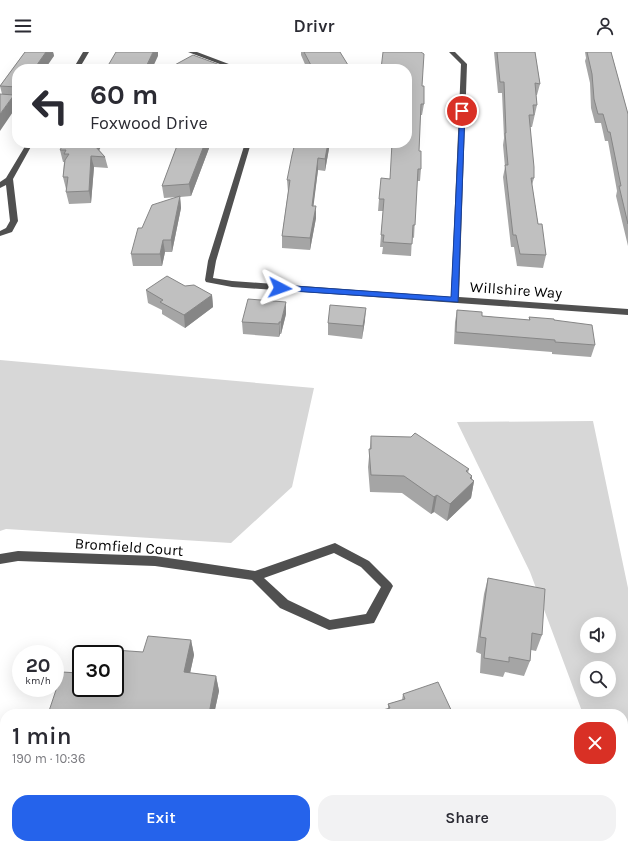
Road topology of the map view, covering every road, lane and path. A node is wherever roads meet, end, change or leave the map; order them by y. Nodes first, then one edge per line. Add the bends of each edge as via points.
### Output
1 (86, 52) edge
2 (191, 52) edge
3 (452, 52) edge
4 (79, 64) edge
5 (225, 64) edge
6 (27, 148) edge
7 (246, 148) edge
8 (9, 178) junction
9 (0, 186) edge
10 (0, 234) edge
11 (455, 300) junction
12 (628, 312) edge
13 (0, 559) edge
14 (256, 576) junction

1 - 4 street
2 - 5 street
3 - 11 street via 464,64
6 - 8 street
7 - 11 street, Willshire Way via 212,261 209,280 232,284
8 - 9 street
8 - 10 street via 14,221 9,230
11 - 12 street, Willshire Way
13 - 14 street, Bromfield Court via 18,556 155,561
14 - 14 street, Bromfield Court via 284,604 329,625 370,619 387,586 365,564 335,548

